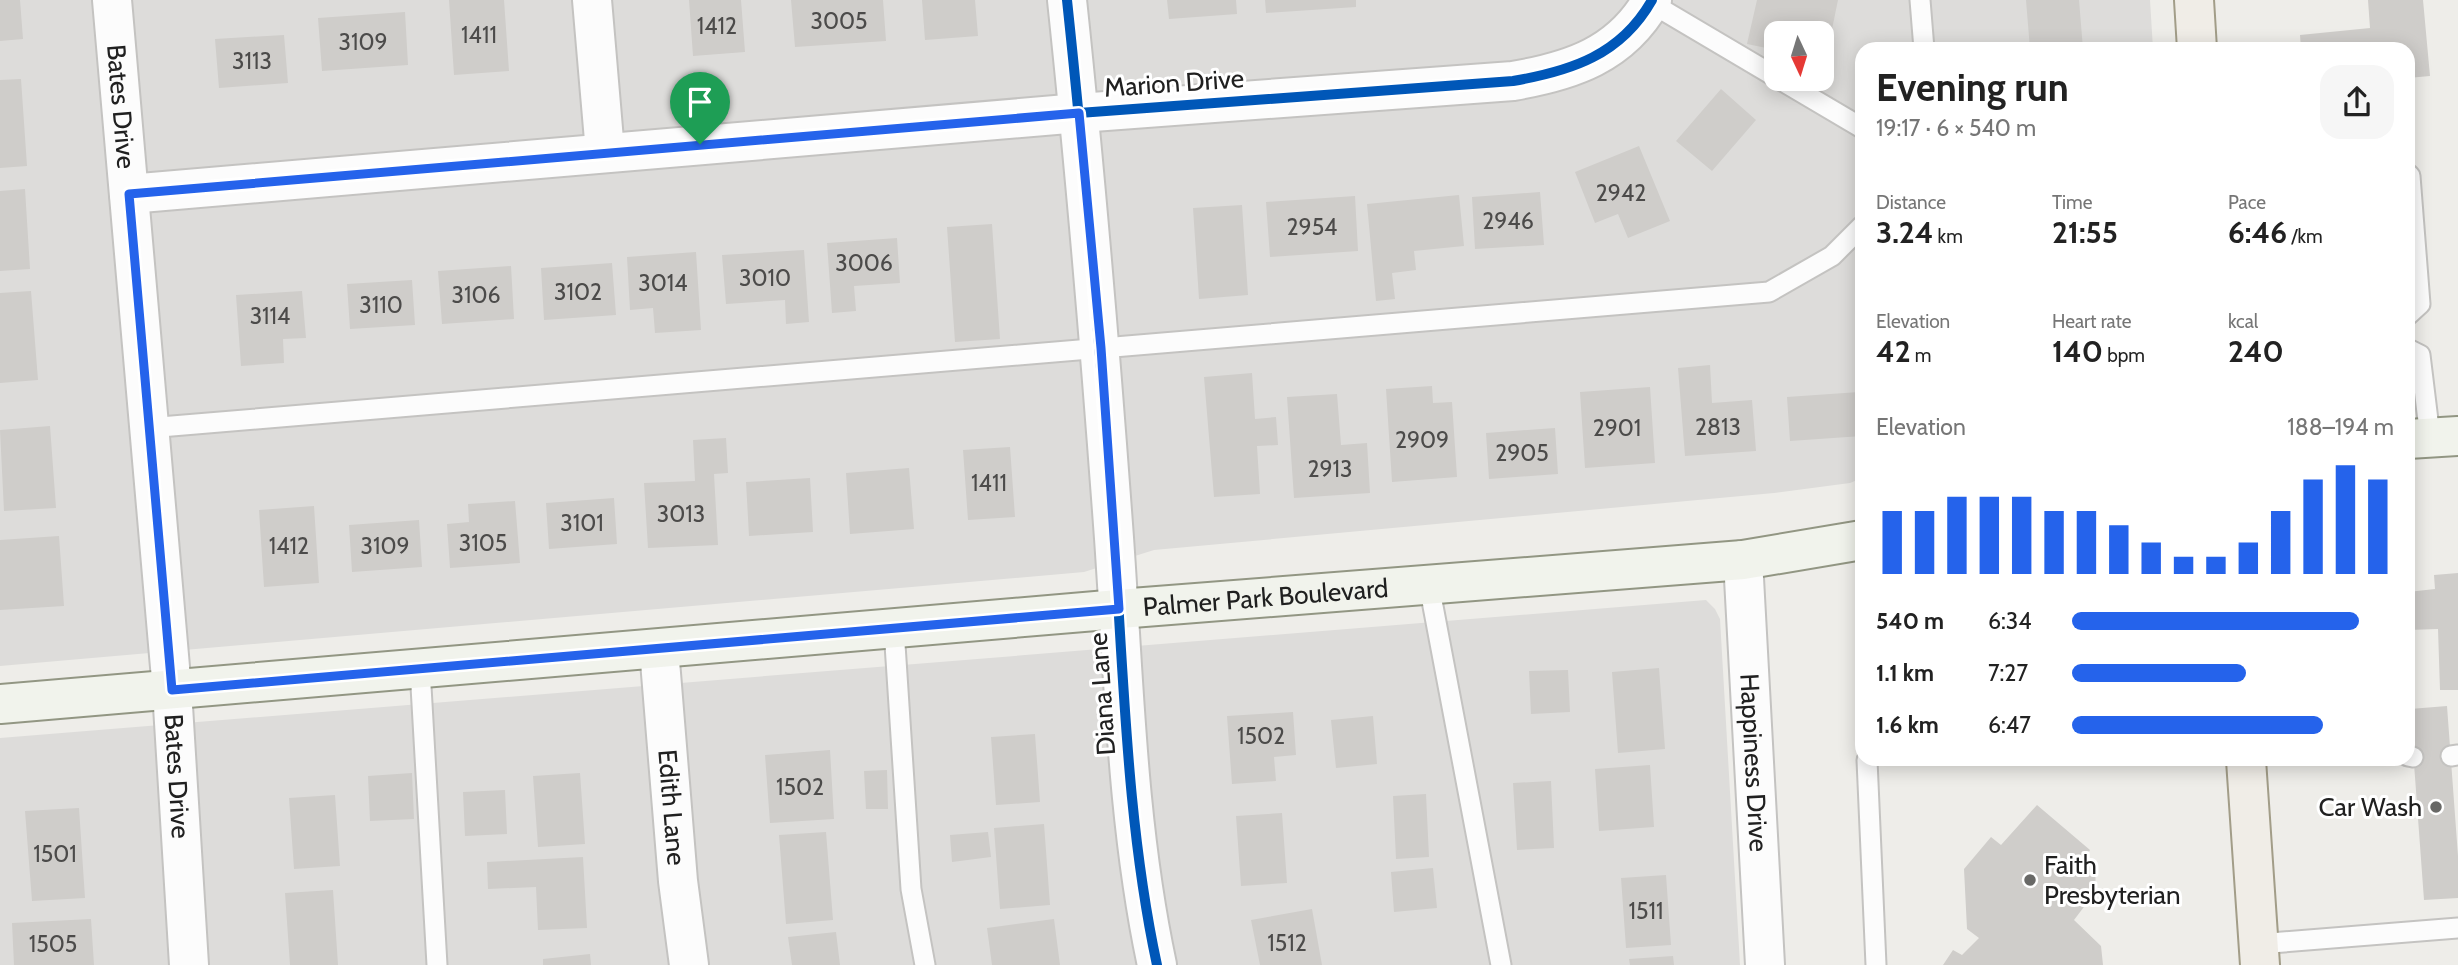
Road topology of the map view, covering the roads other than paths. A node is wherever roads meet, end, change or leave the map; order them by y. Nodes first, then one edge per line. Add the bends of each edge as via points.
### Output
1 (112, 0) edge
2 (592, 0) edge
3 (1067, 0) edge
4 (1920, 0) edge
5 (2194, 0) edge
6 (2201, 0) edge
7 (1651, 1) edge
8 (1923, 42) edge
9 (2197, 42) edge
10 (1764, 70) edge
11 (1800, 91) edge
12 (1079, 113) junction
13 (1855, 124) edge
14 (605, 152) junction
15 (129, 194) junction
16 (1855, 233) edge
17 (2415, 240) edge
18 (2415, 309) edge
19 (1101, 348) junction
20 (2415, 352) edge
21 (148, 428) junction
22 (2432, 437) edge
23 (1855, 541) edge
24 (1743, 560) junction
25 (1429, 585) junction
26 (1119, 609) junction
27 (894, 629) junction
28 (659, 649) junction
29 (420, 669) junction
30 (172, 690) junction
31 (0, 704) edge
32 (1867, 766) edge
33 (2246, 766) edge
34 (2458, 928) edge
35 (2259, 954) edge
36 (189, 965) edge
37 (436, 965) edge
38 (689, 965) edge
39 (925, 965) edge
40 (1157, 965) edge
41 (1501, 965) edge
42 (1765, 965) edge
43 (1877, 965) edge

1 - 15 street, Bates Drive
2 - 14 street
3 - 12 street, Diana Lane
4 - 8 lane
5 - 6 lane
5 - 9 main road
7 - 10 lane
7 - 12 street, Marion Drive via 1622,36 1594,58 1554,74
11 - 13 lane
12 - 14 street, Marion Drive
12 - 19 street, Diana Lane
14 - 15 street, Marion Drive
15 - 21 street, Bates Drive
16 - 19 lane via 1832,256 1769,292
17 - 18 lane via 2420,304
19 - 21 lane
19 - 26 street, Diana Lane
20 - 22 lane via 2420,355
21 - 30 street, Bates Drive
23 - 24 main road, Palmer Park Boulevard
24 - 25 main road, Palmer Park Boulevard
24 - 42 street, Happiness Drive
25 - 26 main road, Palmer Park Boulevard
25 - 41 lane
26 - 27 main road, Palmer Park Boulevard
26 - 40 street, Diana Lane via 1138,855
27 - 28 main road, Palmer Park Boulevard
27 - 39 lane via 911,888
28 - 29 main road, Palmer Park Boulevard
28 - 38 street, Edith Lane
29 - 30 main road, Palmer Park Boulevard
29 - 37 lane
30 - 31 main road, Palmer Park Boulevard
30 - 36 street, Bates Drive
32 - 43 lane
33 - 35 main road
34 - 35 lane

